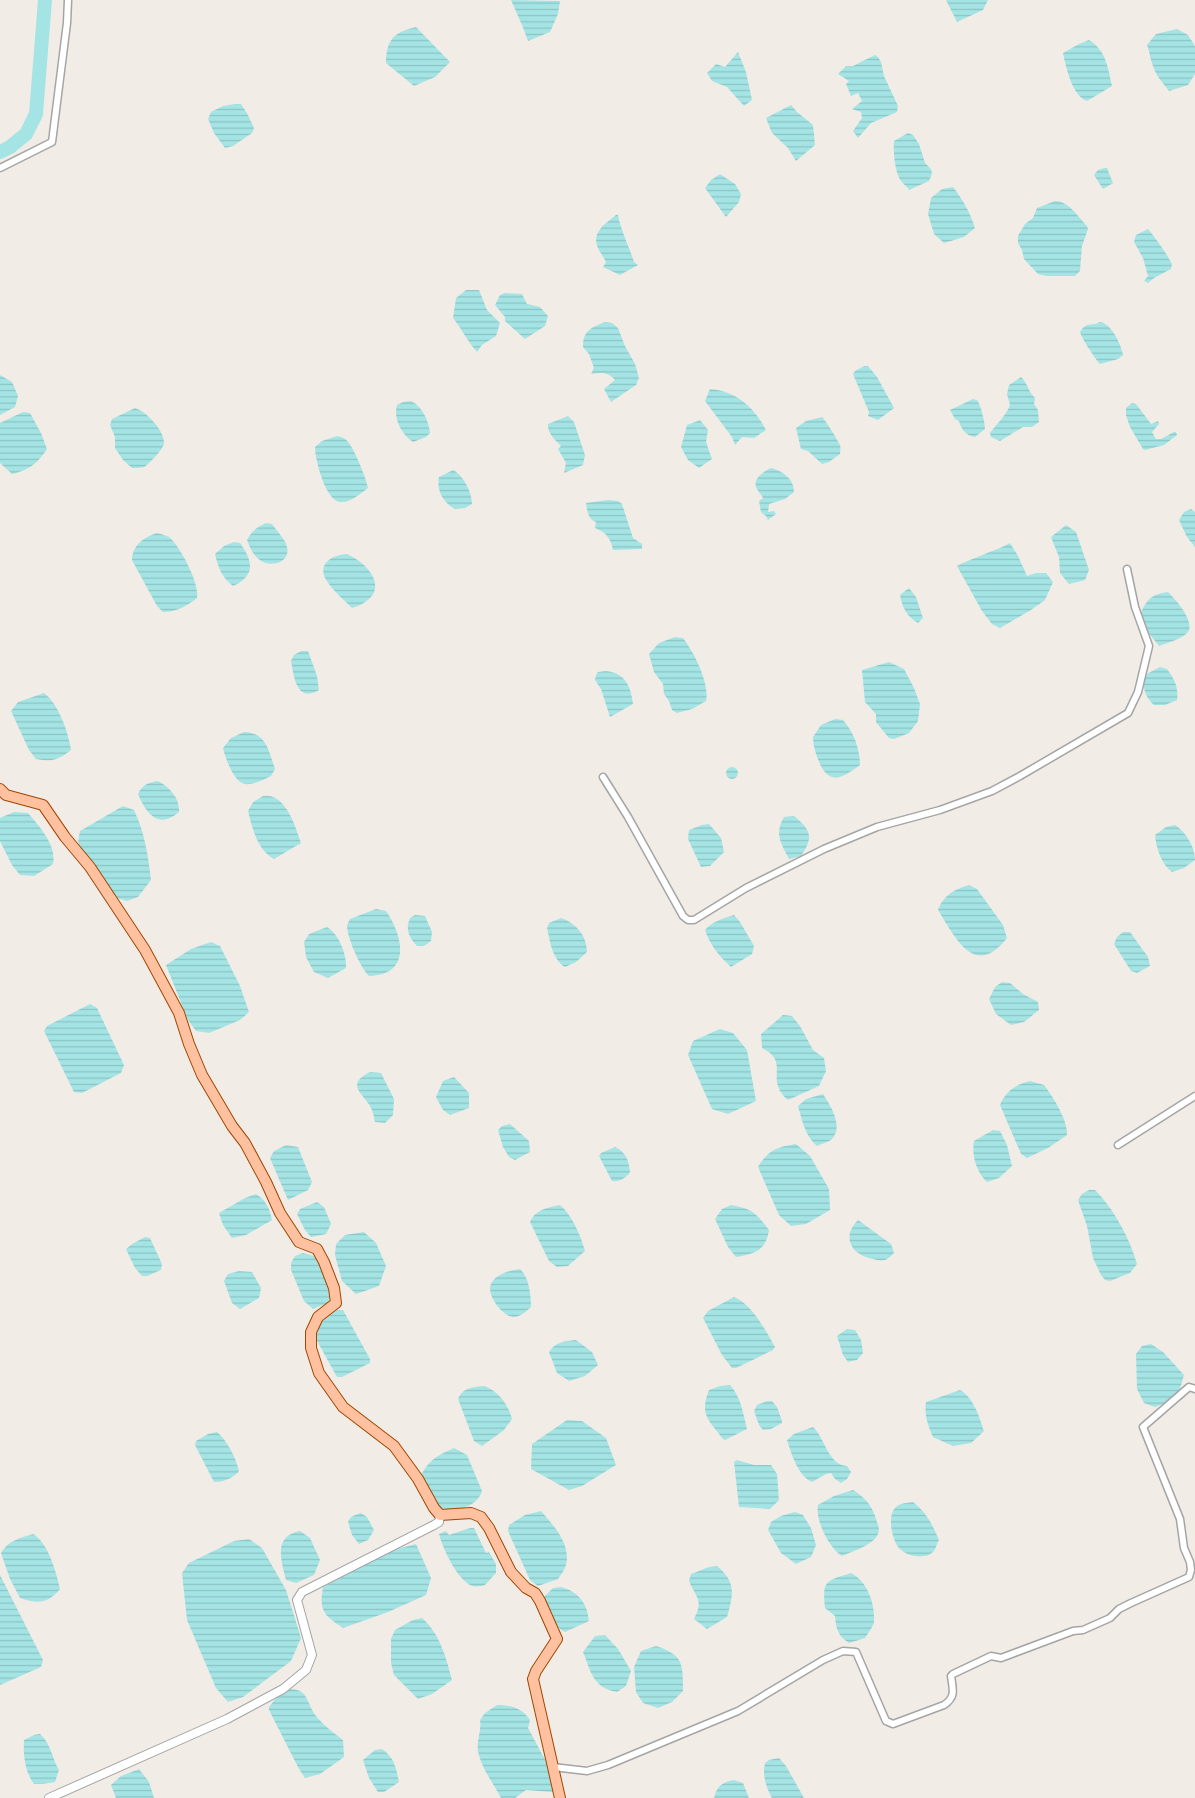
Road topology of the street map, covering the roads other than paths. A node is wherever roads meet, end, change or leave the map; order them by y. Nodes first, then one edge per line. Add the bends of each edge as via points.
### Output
1 (68, 0) edge
2 (0, 168) edge
3 (1127, 569) dead end
4 (603, 777) dead end
5 (0, 790) edge
6 (1195, 1096) edge
7 (1118, 1145) dead end
8 (1195, 1388) edge
9 (440, 1515) junction
10 (554, 1767) junction
11 (49, 1798) edge
12 (560, 1798) edge

1 - 2 street via 52,142
3 - 4 street via 1135,607 1149,646 1138,692 1128,713 992,791 940,810 877,826 753,884 694,920 684,916
5 - 9 main road via 6,795 43,805 145,950 179,1013 202,1075 245,1144 280,1212 299,1242 317,1249 324,1262 336,1303 318,1317 311,1332 310,1348 319,1373 343,1407 394,1446
6 - 7 street
8 - 10 street via 1189,1386 1143,1427 1180,1519 1184,1548 1190,1562 1189,1577 1119,1609 1110,1618 1089,1627 1001,1658 991,1656 953,1674 954,1691 950,1701 893,1724 886,1721 856,1652 843,1651 805,1669 738,1711 608,1765 587,1771
9 - 10 main road via 471,1513 481,1516 511,1572 535,1593 551,1624 557,1639 533,1679
9 - 11 street via 439,1522 434,1525 302,1592 297,1600 312,1656 306,1670 283,1689 227,1719
10 - 12 main road

